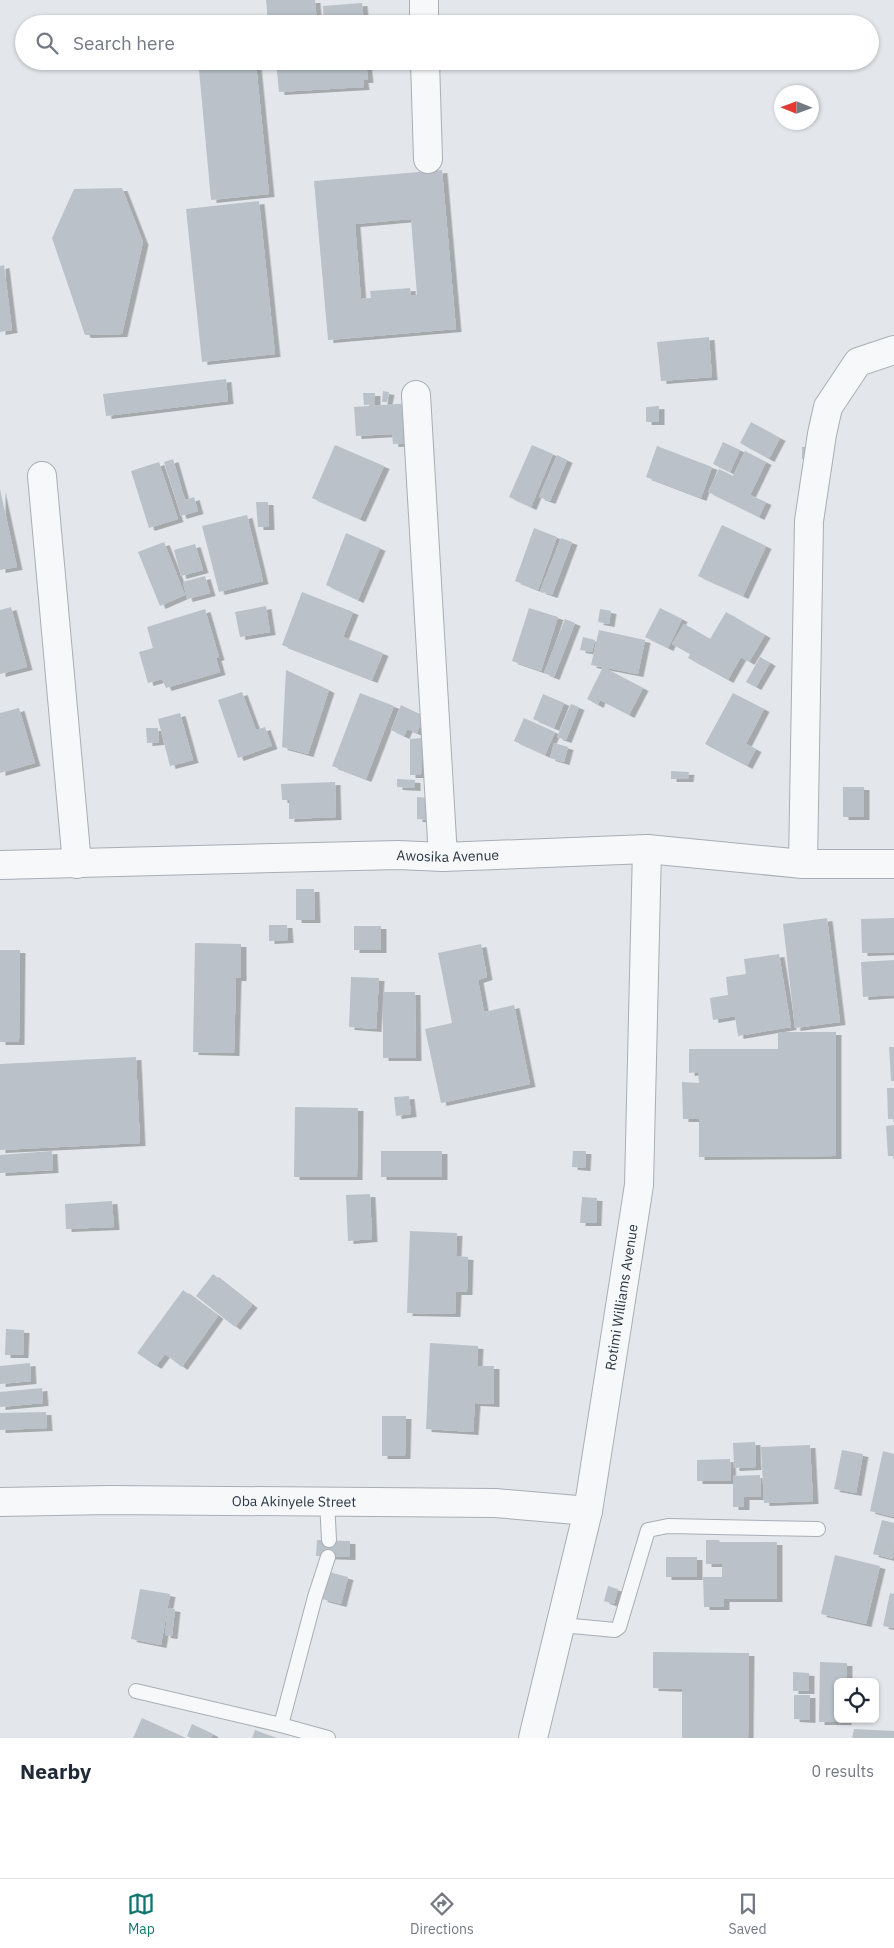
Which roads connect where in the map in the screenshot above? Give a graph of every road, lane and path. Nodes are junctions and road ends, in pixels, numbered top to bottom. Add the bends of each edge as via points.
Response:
1 (424, 0) edge
2 (424, 15) edge
3 (425, 70) edge
4 (428, 159) dead end
5 (894, 350) edge
6 (416, 395) dead end
7 (42, 476) dead end
8 (647, 850) junction
9 (443, 857) junction
10 (77, 864) junction
11 (803, 864) junction
12 (894, 864) edge
13 (0, 865) edge
14 (327, 1501) junction
15 (0, 1502) edge
16 (588, 1511) junction
17 (818, 1529) dead end
18 (329, 1540) dead end
19 (328, 1557) dead end
20 (562, 1625) junction
21 (136, 1691) dead end
22 (281, 1725) junction
23 (328, 1738) edge
24 (532, 1738) edge

1 - 2 street
3 - 4 street
5 - 11 street via 858,362 828,407 822,434 809,521
6 - 9 street
7 - 10 street
8 - 9 street, Awosika Avenue
8 - 11 street, Awosika Avenue
8 - 16 street, Rotimi Williams Avenue via 639,1186
9 - 10 street, Awosika Avenue
10 - 13 street, Awosika Avenue
11 - 12 street, Awosika Avenue
14 - 15 street, Oba Akinyele Street
14 - 16 street, Oba Akinyele Street via 495,1503
14 - 18 lane
16 - 20 street, Rotimi Williams Avenue
17 - 20 lane via 668,1526 648,1530 619,1626 615,1630
19 - 22 lane
20 - 24 street, Rotimi Williams Avenue
21 - 22 lane
22 - 23 lane

